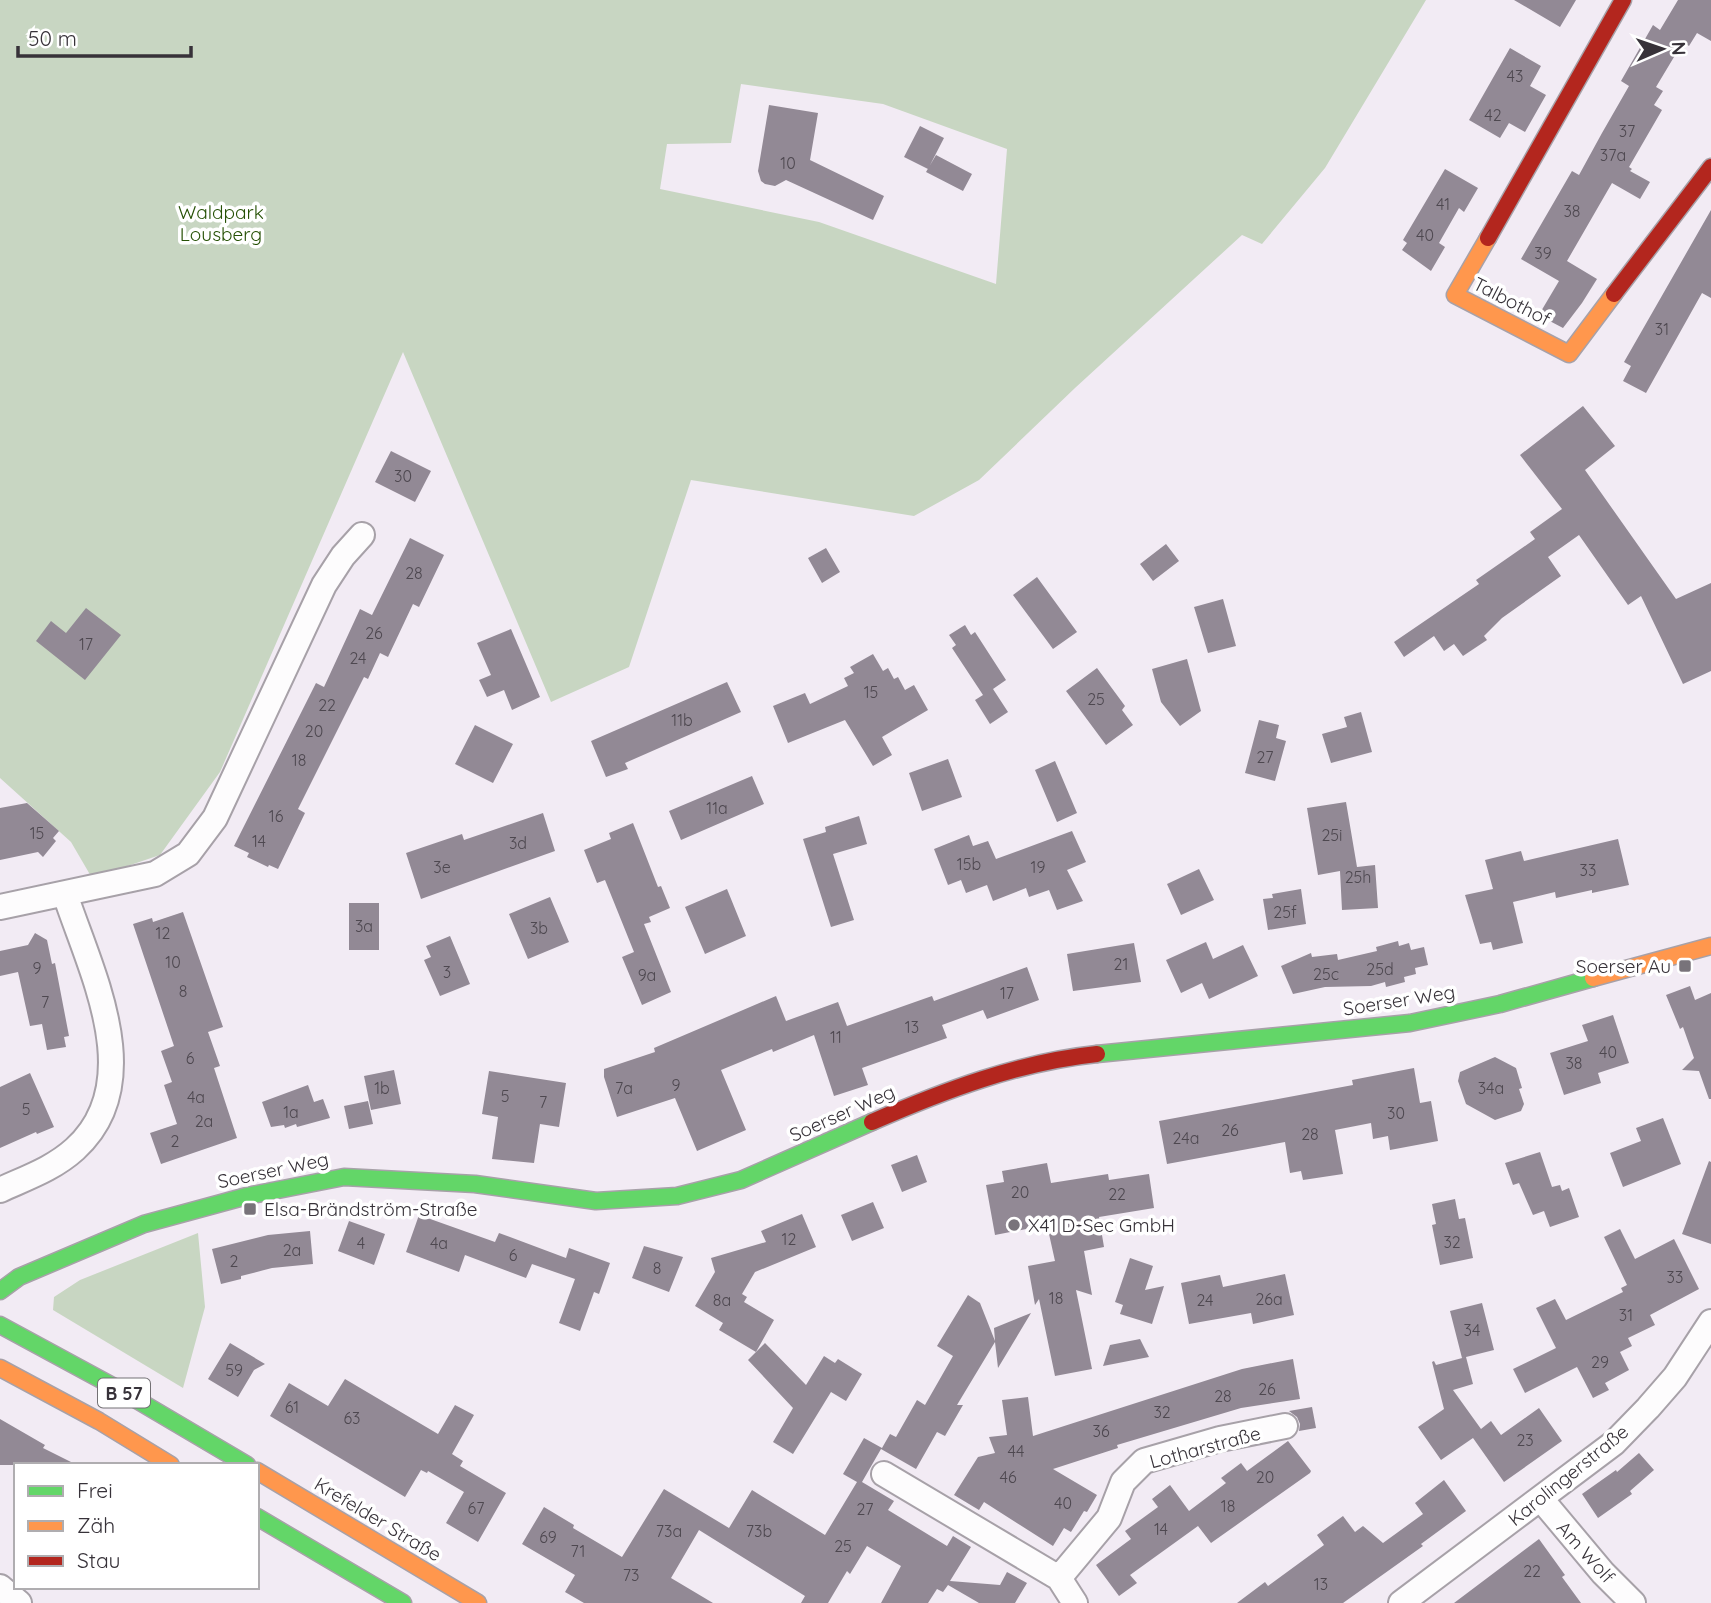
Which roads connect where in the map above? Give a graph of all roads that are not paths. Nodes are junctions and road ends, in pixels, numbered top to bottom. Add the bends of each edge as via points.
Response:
1 (1623, 0) edge
2 (1711, 167) edge
3 (362, 536) dead end
4 (65, 894) junction
5 (0, 907) edge
6 (1711, 946) edge
7 (0, 1190) edge
8 (0, 1291) edge
9 (1711, 1322) edge
10 (0, 1325) edge
11 (0, 1368) edge
12 (1285, 1426) dead end
13 (168, 1463) edge
14 (244, 1463) edge
15 (259, 1472) edge
16 (884, 1474) dead end
17 (1541, 1499) junction
18 (259, 1518) edge
19 (1059, 1578) junction
20 (0, 1587) edge
21 (19, 1603) edge
22 (403, 1603) edge
23 (478, 1603) edge
24 (1074, 1603) edge
25 (1401, 1603) edge
26 (1633, 1603) edge

1 - 2 street, Talbothof via 1455,295 1569,354
3 - 4 street via 324,584 215,818 188,854 155,874
4 - 5 street
4 - 7 street via 107,1019 111,1076 98,1117 76,1148 44,1170
6 - 8 street, Soerser Weg via 1500,1004 1410,1023 1032,1064 922,1100 741,1180 677,1196 596,1201 475,1184 344,1177 247,1196 144,1224 19,1277
9 - 17 street, Karolingerstraße via 1648,1408 1614,1443
10 - 14 street, B 57
11 - 13 street, B 57
12 - 19 street, Lotharstraße via 1144,1461 1123,1482 1109,1518
15 - 23 street, Krefelder Straße
16 - 19 street
17 - 25 street, Karolingerstraße
17 - 26 street, Am Wolf
18 - 22 street
19 - 24 street
20 - 21 street

